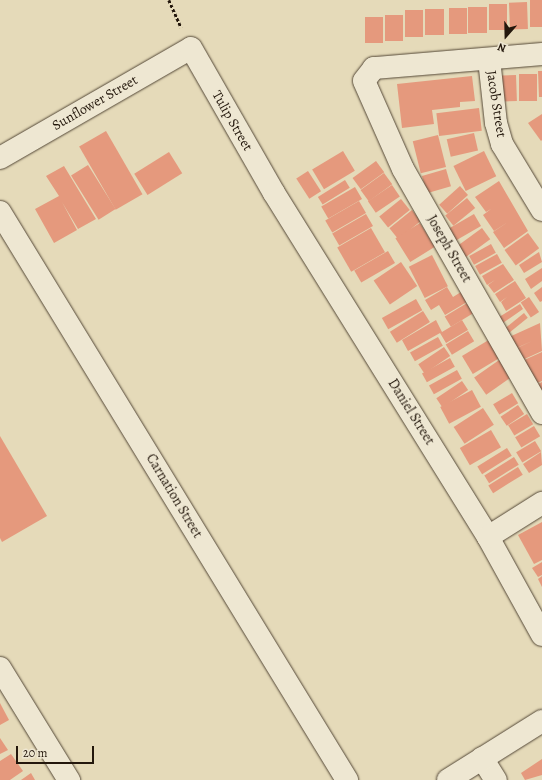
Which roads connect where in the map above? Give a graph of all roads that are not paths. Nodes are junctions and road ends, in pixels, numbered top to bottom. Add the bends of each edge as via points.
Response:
1 (191, 48) joint
2 (542, 54) edge
3 (489, 59) junction
4 (0, 158) edge
5 (274, 193) joint
6 (542, 210) edge
7 (0, 212) edge
8 (542, 413) edge
9 (542, 503) edge
10 (488, 537) junction
11 (542, 635) edge
12 (0, 668) edge
13 (542, 721) edge
14 (482, 758) junction
15 (69, 780) edge
16 (347, 780) edge
17 (448, 780) edge
18 (496, 780) edge

1 - 4 street, Sunflower Street
1 - 5 street, Tulip Street
2 - 3 street
3 - 6 street, Jacob Street via 496,123 502,144
3 - 8 street, Joseph Street via 374,68 364,81 403,169
5 - 10 street, Daniel Street
7 - 16 street, Carnation Street
9 - 10 street
10 - 11 street, Daniel Street
12 - 15 street
13 - 14 street
14 - 17 street
14 - 18 street

